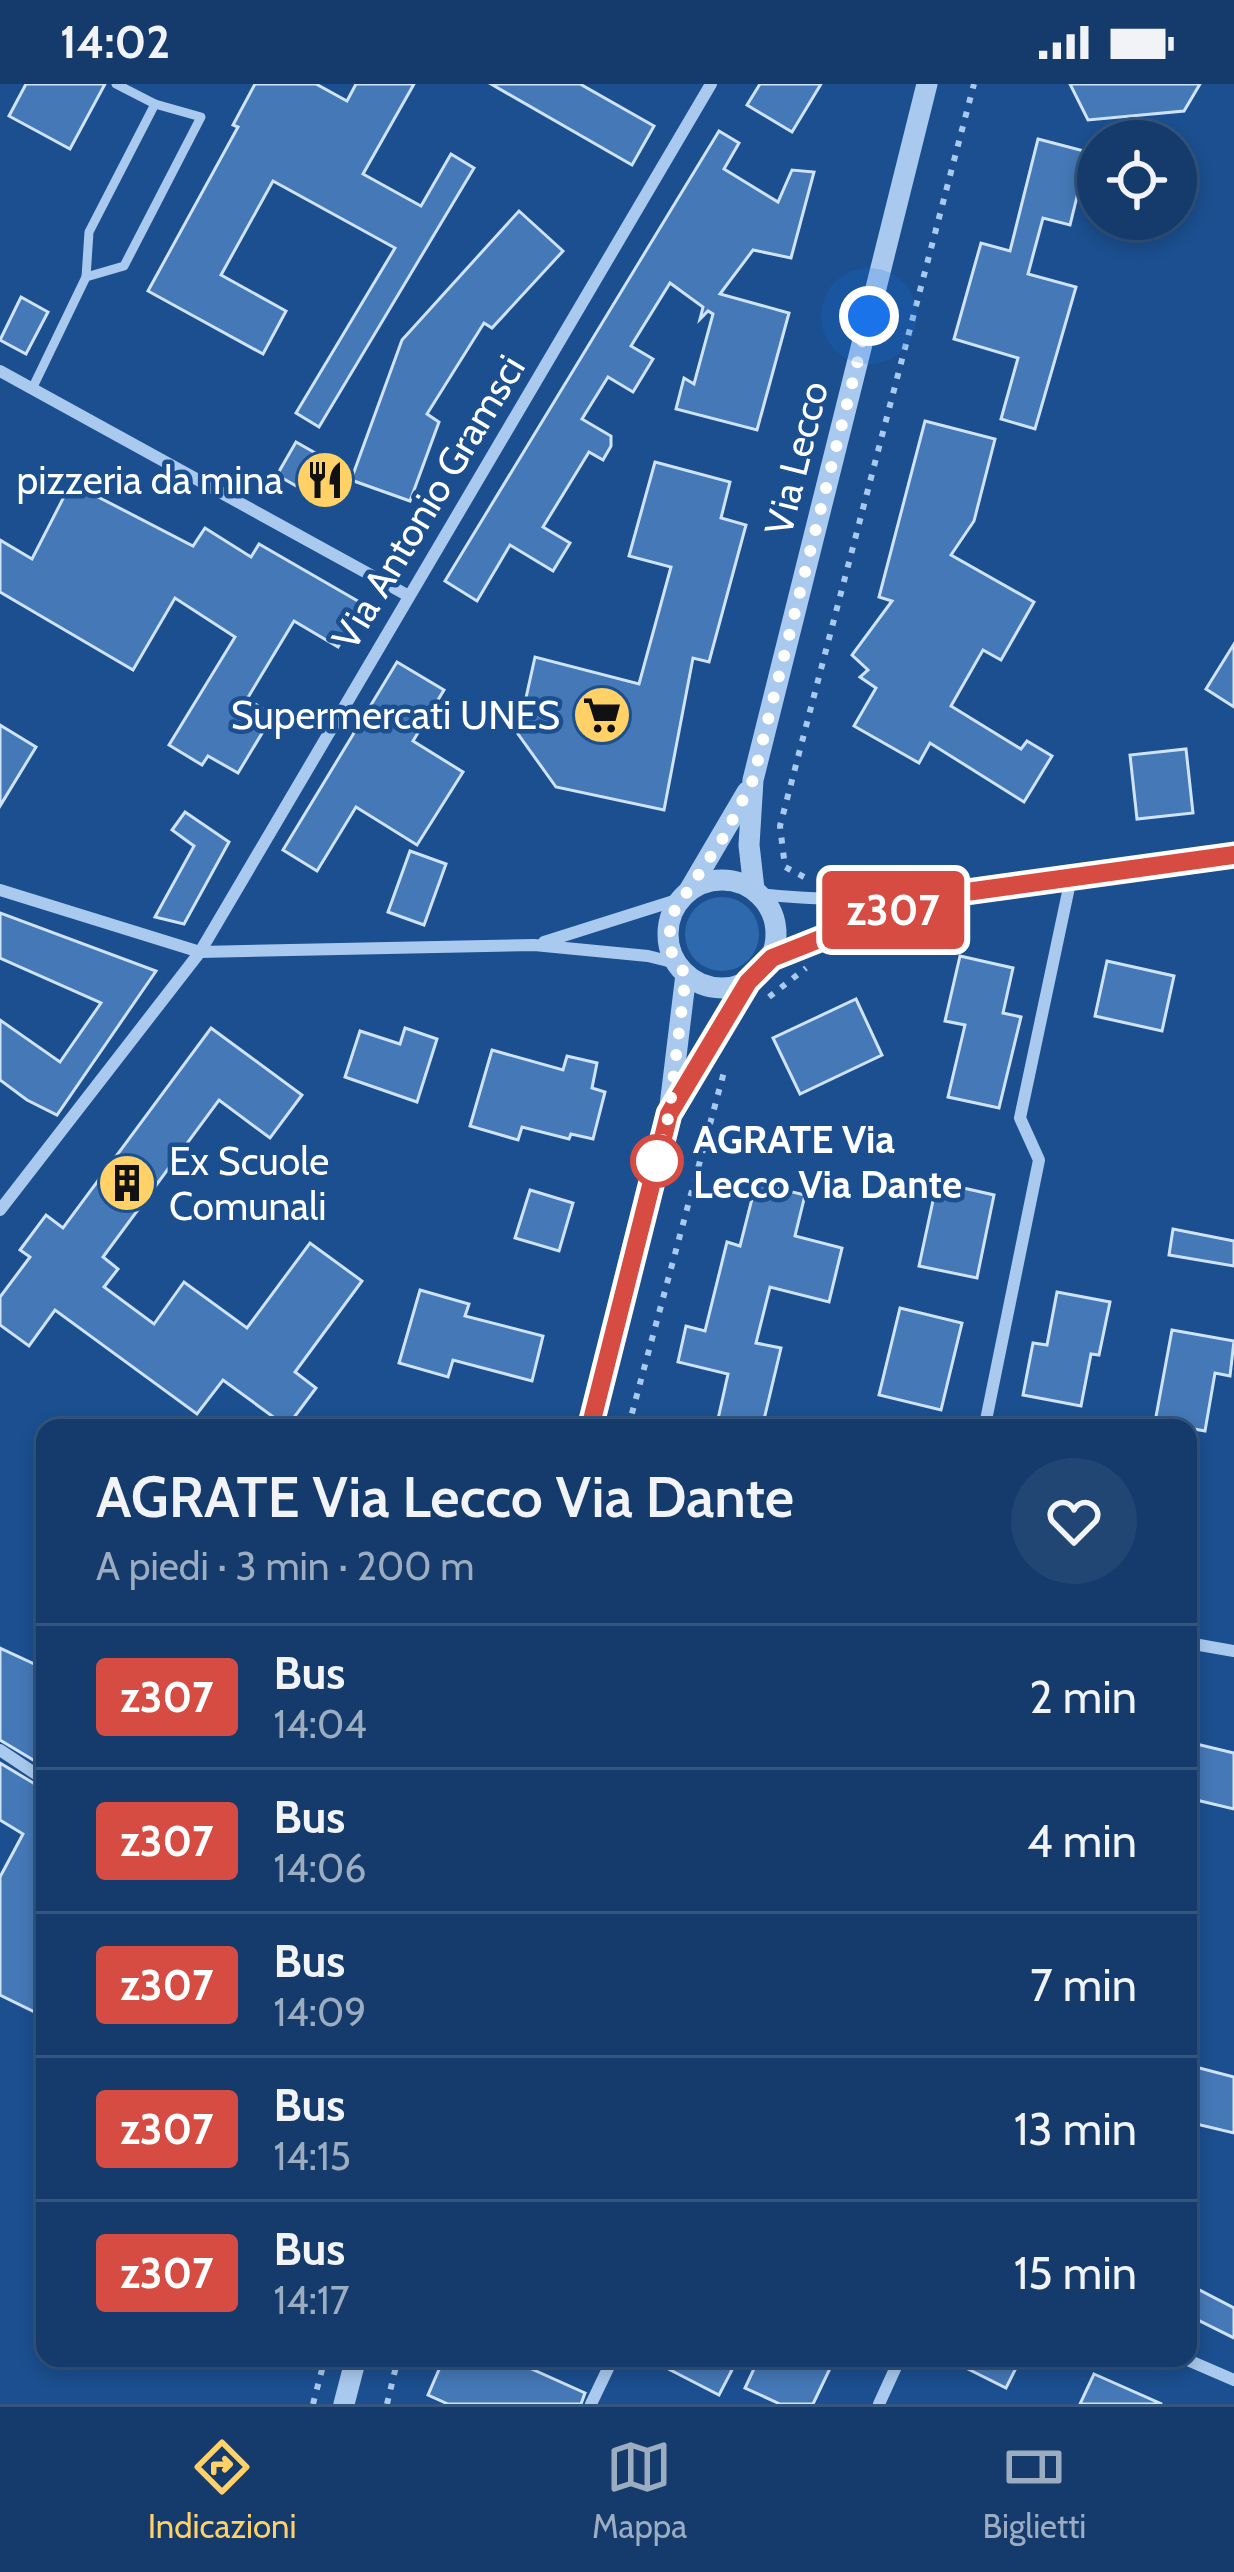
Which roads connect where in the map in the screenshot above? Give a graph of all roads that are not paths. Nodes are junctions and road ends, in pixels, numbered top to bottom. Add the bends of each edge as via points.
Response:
1 (116, 84) edge
2 (711, 84) edge
3 (927, 84) edge
4 (154, 104) junction
5 (86, 277) junction
6 (0, 371) edge
7 (32, 389) junction
8 (407, 596) junction
9 (753, 780) junction
10 (1234, 855) edge
11 (1071, 878) junction
12 (0, 890) edge
13 (757, 891) junction
14 (684, 895) junction
15 (923, 898) junction
16 (534, 945) junction
17 (200, 952) junction
18 (772, 958) junction
19 (681, 969) junction
20 (748, 982) junction
21 (669, 1114) junction
22 (0, 1210) edge
23 (592, 1419) edge
24 (986, 1419) edge
25 (1197, 1645) edge
26 (1234, 1651) edge
27 (0, 1750) edge
28 (36, 1774) edge
29 (1197, 2364) edge
30 (354, 2367) edge
31 (609, 2367) edge
32 (896, 2367) edge
33 (1234, 2380) edge
34 (344, 2404) edge
35 (591, 2404) edge
36 (879, 2404) edge

1 - 4 lane
2 - 8 street, Via Antonio Gramsci
3 - 9 street, Via Lecco
4 - 5 lane via 89,232
4 - 5 lane via 201,117 124,266
5 - 7 lane
6 - 7 street
7 - 8 street
8 - 17 street, Via Antonio Gramsci
9 - 13 street, Via Lecco via 748,845
9 - 14 street, Via Lecco
10 - 11 street
11 - 15 street
11 - 24 street via 1020,1118 1039,1160
12 - 17 street
13 - 14 street via 728,879
13 - 15 street
13 - 18 street via 776,921
14 - 16 street
14 - 19 street via 668,935
15 - 18 street
16 - 17 street
16 - 19 street via 648,956
17 - 22 street, Via Antonio Gramsci
18 - 20 street
19 - 20 street via 711,987
19 - 21 street
20 - 21 street
21 - 23 street
25 - 26 street
27 - 28 street
29 - 33 street
30 - 34 street
31 - 35 street
32 - 36 street

